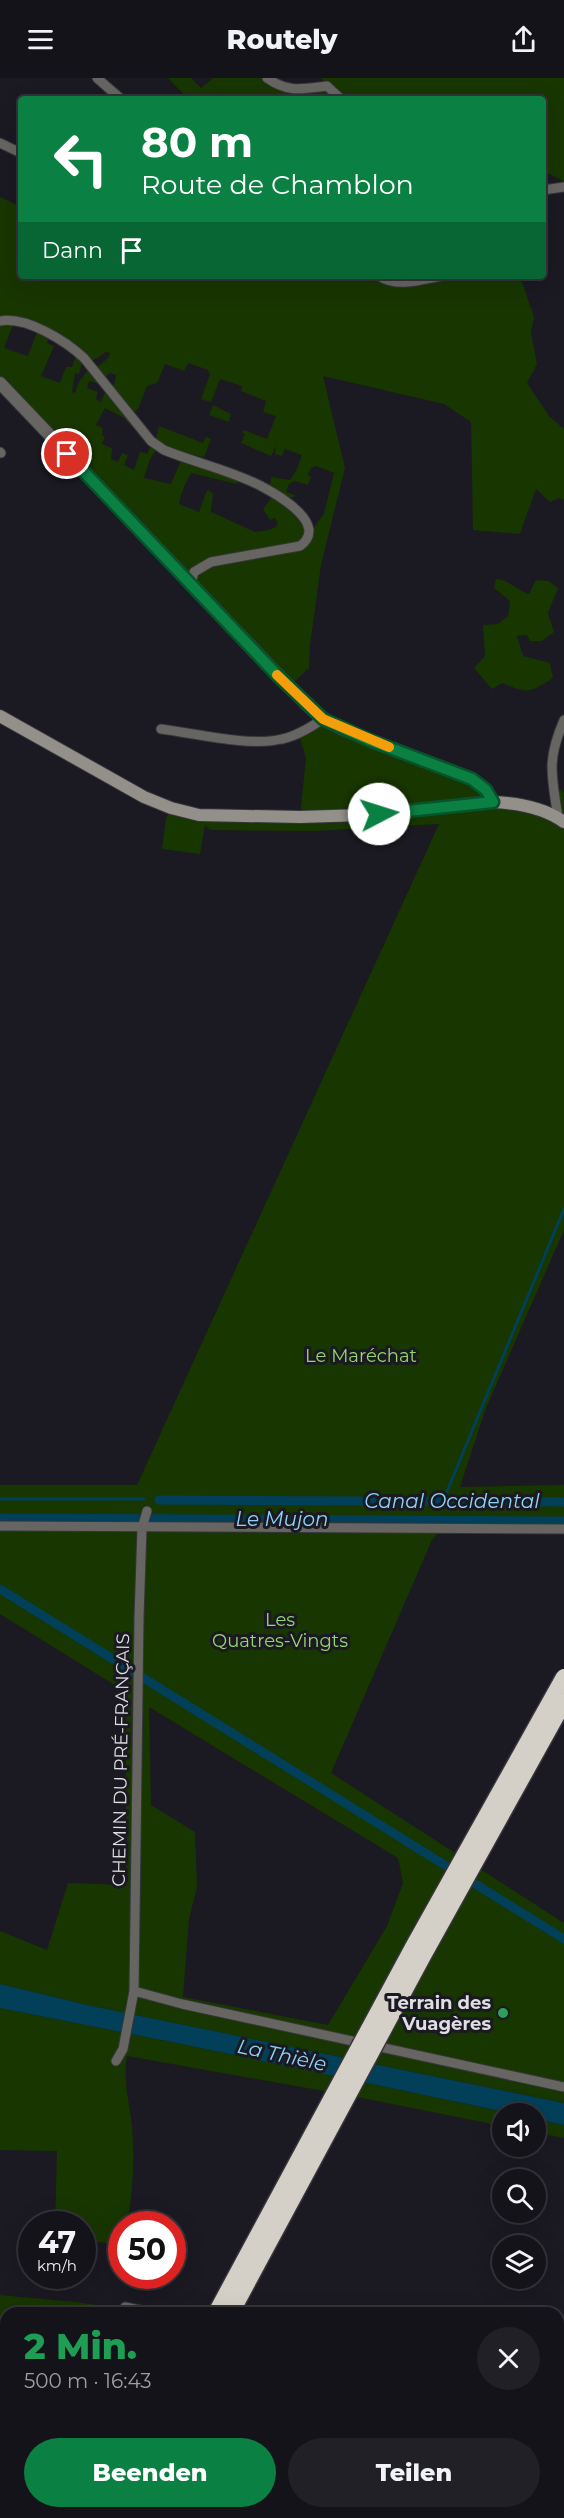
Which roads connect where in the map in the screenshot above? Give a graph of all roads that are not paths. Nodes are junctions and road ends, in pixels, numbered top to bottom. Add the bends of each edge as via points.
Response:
1 (97, 78) edge
2 (267, 78) edge
3 (118, 96) edge
4 (338, 96) edge
5 (0, 143) edge
6 (18, 152) edge
7 (564, 186) edge
8 (546, 189) edge
9 (384, 279) edge
10 (423, 279) edge
11 (0, 321) edge
12 (0, 383) edge
13 (191, 584) junction
14 (0, 716) edge
15 (323, 719) junction
16 (564, 720) edge
17 (160, 729) dead end
18 (493, 802) junction
19 (561, 820) edge
20 (147, 1511) dead end
21 (0, 1526) edge
22 (142, 1528) junction
23 (564, 1529) edge
24 (564, 1677) edge
25 (564, 1702) edge
26 (134, 1995) junction
27 (116, 2061) dead end
28 (564, 2086) edge
29 (219, 2307) edge
30 (234, 2307) edge

1 - 3 street
2 - 4 street via 279,87 298,90 327,86
5 - 6 street
7 - 8 street
9 - 10 street
11 - 13 street via 44,331 72,348 151,441 164,450 261,486 308,522 311,533 300,546 211,562 194,572
12 - 13 street
13 - 15 street
14 - 18 main road via 144,797 199,815 363,815
15 - 17 street via 297,734 270,741
15 - 18 street via 472,779
16 - 19 street via 551,759 552,787
18 - 19 main road via 527,806
20 - 22 street, CHEMIN DU PRÉ-FRANÇAIS
21 - 22 street
22 - 23 street
22 - 26 street, CHEMIN DU PRÉ-FRANÇAIS
24 - 29 highway, bridge
25 - 30 highway, bridge
26 - 27 street, CHEMIN DU PRÉ-FRANÇAIS via 123,2049
26 - 28 street

